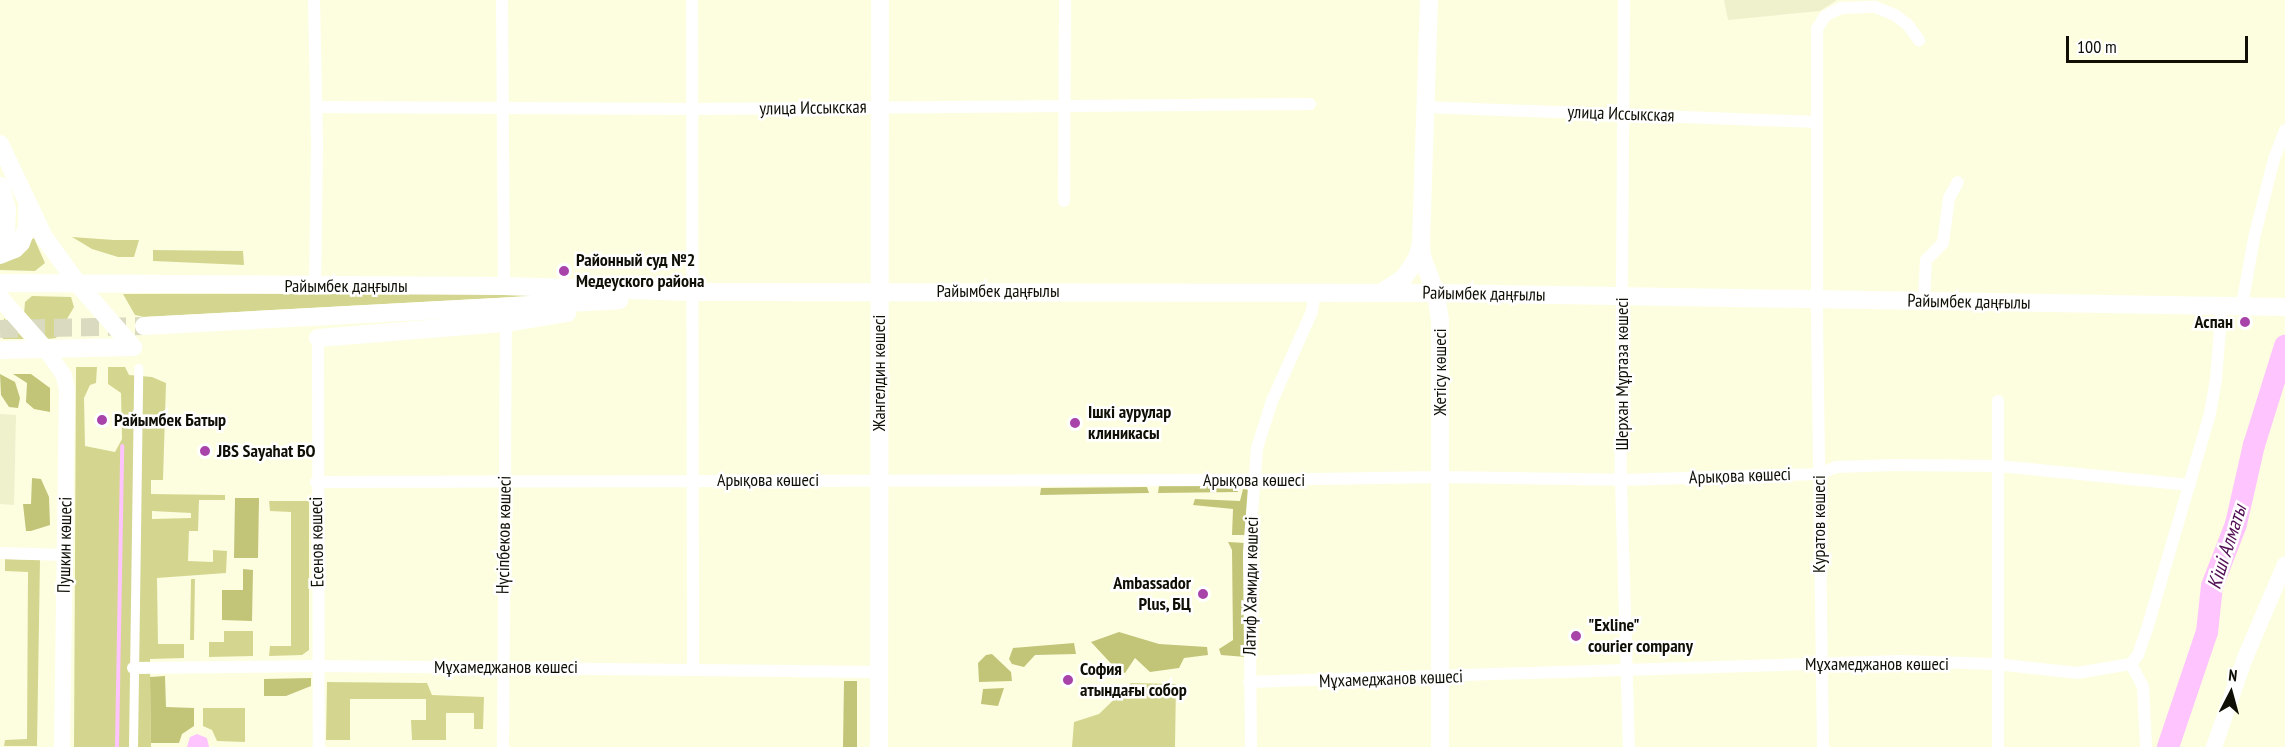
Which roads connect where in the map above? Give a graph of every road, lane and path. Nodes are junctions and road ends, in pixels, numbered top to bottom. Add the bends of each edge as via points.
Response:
1 (314, 0) edge
2 (502, 0) edge
3 (692, 0) edge
4 (880, 0) edge
5 (1065, 0) edge
6 (1429, 0) edge
7 (1623, 0) edge
8 (1919, 39) dead end
9 (1310, 104) dead end
10 (1063, 105) junction
11 (316, 107) junction
12 (878, 107) junction
13 (1425, 107) junction
14 (502, 109) junction
15 (692, 109) junction
16 (1623, 114) junction
17 (1817, 122) junction
18 (2285, 130) edge
19 (0, 144) edge
20 (1958, 182) dead end
21 (0, 187) edge
22 (1064, 201) dead end
23 (26, 204) junction
24 (1421, 243) junction
25 (3, 247) edge
26 (0, 283) edge
27 (78, 284) junction
28 (315, 285) junction
29 (504, 286) junction
30 (880, 291) junction
31 (693, 292) junction
32 (1315, 292) junction
33 (1380, 293) junction
34 (1436, 293) junction
35 (1623, 296) junction
36 (0, 298) edge
37 (642, 298) junction
38 (1817, 301) junction
39 (1924, 302) junction
40 (2222, 304) junction
41 (2242, 305) junction
42 (2280, 307) edge
43 (506, 323) junction
44 (144, 326) tunnel mouth
45 (318, 338) joint
46 (0, 350) edge
47 (46, 350) junction
48 (138, 368) dead end
49 (1998, 401) dead end
50 (1999, 466) junction
51 (1819, 474) junction
52 (1440, 477) junction
53 (691, 480) junction
54 (879, 480) junction
55 (1255, 480) junction
56 (1621, 480) junction
57 (316, 482) junction
58 (505, 483) junction
59 (2190, 485) junction
60 (0, 553) edge
61 (65, 555) junction
62 (2285, 564) edge
63 (1820, 664) junction
64 (1996, 664) junction
65 (2131, 664) junction
66 (319, 666) junction
67 (502, 667) junction
68 (133, 668) junction
69 (1629, 668) junction
70 (693, 669) junction
71 (879, 672) junction
72 (1440, 678) junction
73 (1249, 682) junction
74 (63, 747) edge
75 (133, 747) edge
76 (319, 747) edge
77 (503, 747) edge
78 (879, 747) edge
79 (1251, 747) edge
80 (1440, 747) edge
81 (1629, 747) edge
82 (1822, 747) edge
83 (1998, 747) edge
84 (2146, 747) edge
85 (2214, 747) edge

1 - 11 street
2 - 14 street
3 - 15 street
4 - 12 main road, Жангелдин көшесі
5 - 10 street
6 - 13 main road, Жетісу көшесі
7 - 16 street, Шерхан Мұртаза көшесі
8 - 17 street, Куратов көшесі via 1895,15 1875,7 1841,8 1825,16 1817,29 1815,54
9 - 10 street, улица Иссыкская
10 - 12 street, улица Иссыкская
10 - 22 street
11 - 14 street, улица Иссыкская
11 - 28 street
12 - 15 street, улица Иссыкская
12 - 30 main road, Жангелдин көшесі
13 - 16 street, улица Иссыкская
13 - 24 main road, Жетісу көшесі
14 - 15 street, улица Иссыкская
14 - 29 street
15 - 31 street
16 - 17 street, улица Иссыкская
16 - 35 street, Шерхан Мұртаза көшесі
17 - 38 street, Куратов көшесі
18 - 41 street via 2254,238
19 - 23 main road
20 - 39 street via 1949,198 1943,243 1926,260
21 - 25 main road via 6,209
23 - 25 main road via 27,227 21,243 15,249
23 - 27 main road
24 - 33 main road via 1417,258 1403,279
24 - 34 main road, Жетісу көшесі
26 - 27 main road, Райымбек даңғылы
27 - 28 main road, Райымбек даңғылы
27 - 47 main road via 133,347
28 - 29 main road, Райымбек даңғылы
29 - 31 main road, Райымбек даңғылы
30 - 31 main road, Райымбек даңғылы
30 - 32 main road, Райымбек даңғылы
30 - 54 main road, Жангелдин көшесі
31 - 37 main road, Райымбек даңғылы
31 - 53 street
32 - 33 main road, Райымбек даңғылы
32 - 55 street, Латиф Хамиди көшесі via 1312,311 1269,410 1257,448
33 - 34 main road, Райымбек даңғылы
34 - 35 main road, Райымбек даңғылы
34 - 52 main road, Жетісу көшесі via 1440,320
35 - 38 main road, Райымбек даңғылы
35 - 56 street, Шерхан Мұртаза көшесі
36 - 47 main road
37 - 43 main road, Райымбек даңғылы
37 - 44 main road, Райымбек даңғылы
38 - 39 main road, Райымбек даңғылы
38 - 51 street, Куратов көшесі
39 - 40 main road, Райымбек даңғылы
40 - 41 main road, Райымбек даңғылы
40 - 59 street via 2216,380
41 - 42 main road, Райымбек даңғылы
43 - 45 main road, Райымбек даңғылы
43 - 58 street, Нүсіпбеков көшесі
45 - 57 street, Есенов көшесі
46 - 47 main road
47 - 61 street, Пушкин көшесі via 64,376 67,390
48 - 68 street
49 - 50 street
50 - 51 street, Арықова көшесі via 1836,467
50 - 59 street, Арықова көшесі
50 - 64 street
51 - 56 street, Арықова көшесі
51 - 63 street, Куратов көшесі
52 - 55 street, Арықова көшесі
52 - 56 street, Арықова көшесі
52 - 72 main road, Жетісу көшесі
53 - 54 street, Арықова көшесі
53 - 58 street, Арықова көшесі
53 - 70 street
54 - 55 street, Арықова көшесі
54 - 71 main road, Жангелдин көшесі
55 - 73 street, Латиф Хамиди көшесі via 1249,552
56 - 69 street, Шерхан Мұртаза көшесі
57 - 58 street, Арықова көшесі
57 - 66 street, Есенов көшесі
58 - 67 street, Нүсіпбеков көшесі
59 - 65 street via 2147,629
60 - 61 street
61 - 74 street, Пушкин көшесі
62 - 85 street
63 - 64 street, Мұхамеджанов көшесі
63 - 69 street, Мұхамеджанов көшесі
63 - 82 street, Куратов көшесі
64 - 65 street, Мұхамеджанов көшесі via 2078,673
64 - 83 street
65 - 84 street via 2143,687
66 - 67 street, Мұхамеджанов көшесі
66 - 68 street, Мұхамеджанов көшесі
66 - 76 street, Есенов көшесі
67 - 70 street, Мұхамеджанов көшесі
67 - 77 street, Нүсіпбеков көшесі
68 - 75 street
69 - 72 street, Мұхамеджанов көшесі
69 - 81 street, Шерхан Мұртаза көшесі
70 - 71 street, Мұхамеджанов көшесі
71 - 78 main road, Жангелдин көшесі
72 - 73 street, Мұхамеджанов көшесі
72 - 80 main road, Жетісу көшесі
73 - 79 street, Латиф Хамиди көшесі

